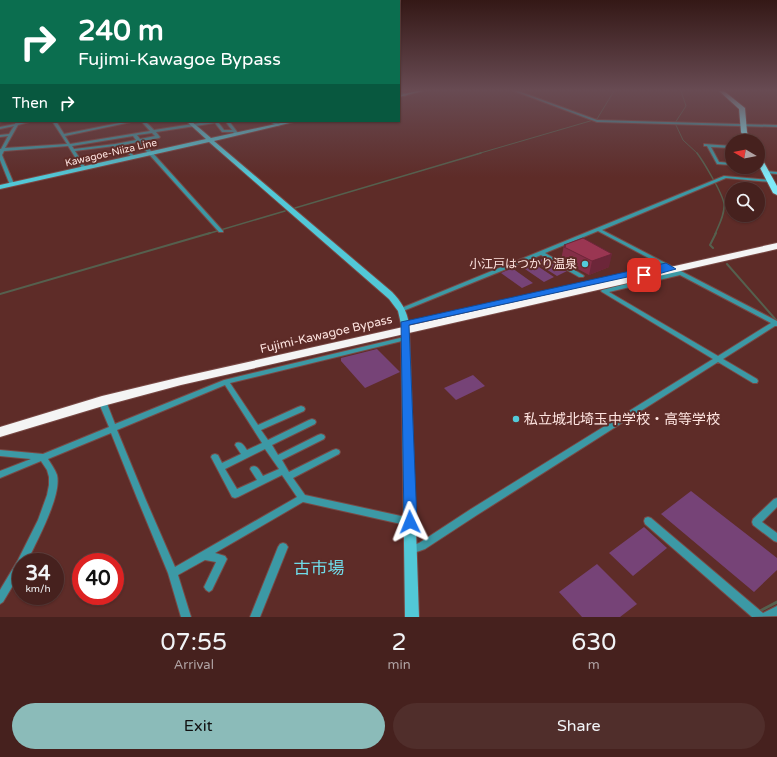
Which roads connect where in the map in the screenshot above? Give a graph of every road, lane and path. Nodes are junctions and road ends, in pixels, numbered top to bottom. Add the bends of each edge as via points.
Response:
1 (594, 120) edge
2 (743, 120) edge
3 (18, 122) edge
4 (55, 122) edge
5 (129, 122) edge
6 (144, 122) edge
7 (210, 122) edge
8 (217, 122) edge
9 (228, 122) edge
10 (273, 122) edge
11 (292, 122) edge
12 (190, 123) edge
13 (278, 125) junction
14 (744, 126) junction
15 (777, 126) edge
16 (0, 128) edge
17 (153, 132) junction
18 (235, 133) junction
19 (746, 134) edge
20 (11, 135) junction
21 (63, 135) junction
22 (0, 136) edge
23 (135, 136) junction
24 (138, 140) junction
25 (209, 140) junction
26 (70, 145) junction
27 (115, 145) junction
28 (725, 146) edge
29 (2, 150) edge
30 (73, 150) junction
31 (150, 153) junction
32 (133, 157) junction
33 (1, 158) edge
34 (725, 164) edge
35 (84, 168) junction
36 (765, 170) edge
37 (765, 172) edge
38 (777, 173) edge
39 (771, 181) junction
40 (12, 184) junction
41 (0, 186) edge
42 (777, 193) edge
43 (597, 229) junction
44 (220, 231) dead end
45 (777, 240) edge
46 (777, 246) edge
47 (542, 252) junction
48 (672, 269) junction
49 (581, 276) dead end
50 (402, 310) junction
51 (776, 324) edge
52 (404, 331) junction
53 (719, 360) junction
54 (226, 382) junction
55 (755, 382) dead end
56 (102, 401) junction
57 (301, 409) dead end
58 (312, 422) dead end
59 (0, 425) edge
60 (113, 429) junction
61 (256, 429) junction
62 (0, 432) edge
63 (321, 437) dead end
64 (267, 444) junction
65 (239, 445) dead end
66 (336, 452) dead end
67 (0, 453) edge
68 (246, 455) junction
69 (43, 457) junction
70 (215, 457) dead end
71 (277, 459) junction
72 (221, 467) junction
73 (254, 469) dead end
74 (286, 473) junction
75 (0, 475) edge
76 (262, 481) junction
77 (302, 498) junction
78 (777, 502) edge
79 (648, 520) dead end
80 (410, 522) junction
81 (777, 538) edge
82 (283, 547) dead end
83 (410, 550) junction
84 (26, 553) edge
85 (203, 555) junction
86 (173, 572) junction
87 (12, 578) edge
88 (209, 587) dead end
89 (0, 599) edge
90 (777, 611) edge
91 (179, 617) edge
92 (187, 617) edge
93 (255, 617) edge
94 (412, 617) edge
95 (760, 617) edge
96 (766, 617) edge

1 - 14 street
2 - 14 main road
3 - 16 street
3 - 20 street
4 - 21 street
5 - 21 street
6 - 17 street
7 - 12 street
8 - 18 street via 223,131
9 - 18 street
10 - 13 street
11 - 13 street, Kawagoe-Niiza Line
12 - 17 street
12 - 25 street
13 - 18 street, Kawagoe-Niiza Line
14 - 15 street
14 - 19 main road
17 - 23 street
17 - 24 street via 158,137
18 - 25 street, Kawagoe-Niiza Line
20 - 22 street
20 - 29 street
21 - 26 street
23 - 24 street
23 - 26 street
24 - 27 street
24 - 31 street
25 - 31 street, Kawagoe-Niiza Line
25 - 50 street via 386,291
26 - 29 street
26 - 30 street
27 - 30 street
27 - 32 street via 120,150 126,149
28 - 34 street via 707,145 718,163
29 - 33 street
30 - 35 street
31 - 32 street, Kawagoe-Niiza Line
31 - 44 street
32 - 35 street, Kawagoe-Niiza Line
33 - 40 street
35 - 40 street, Kawagoe-Niiza Line
36 - 38 street
37 - 39 main road
39 - 42 main road
39 - 43 street via 726,177
40 - 41 street, Kawagoe-Niiza Line
43 - 47 street
43 - 48 street
45 - 48 highway, Fujimi-Kawagoe Bypass
46 - 48 highway, Fujimi-Kawagoe Bypass
47 - 49 street
47 - 50 street
48 - 51 street
48 - 52 highway, Fujimi-Kawagoe Bypass
48 - 53 street via 604,291
50 - 52 street
51 - 53 street
52 - 54 street
52 - 56 highway, Fujimi-Kawagoe Bypass
52 - 59 highway, Fujimi-Kawagoe Bypass via 131,387
52 - 80 street
53 - 55 street
53 - 83 street via 422,546
54 - 60 street
54 - 61 street
56 - 60 street
56 - 62 highway, Fujimi-Kawagoe Bypass
57 - 61 street
58 - 64 street
60 - 69 street
60 - 86 street
61 - 64 street
63 - 71 street
64 - 68 street
64 - 71 street
65 - 68 street
66 - 74 street
67 - 69 street
68 - 72 street
69 - 75 street
69 - 84 street via 53,477 51,494
70 - 72 street
71 - 74 street
72 - 76 street via 236,494
73 - 76 street
74 - 76 street
74 - 77 street
77 - 80 street
77 - 85 street
78 - 81 street via 756,522
79 - 95 street
80 - 83 street
82 - 93 street
83 - 94 street
85 - 86 street
85 - 88 street via 222,559
86 - 92 street
87 - 89 street
90 - 96 street
91 - 92 street via 181,614

